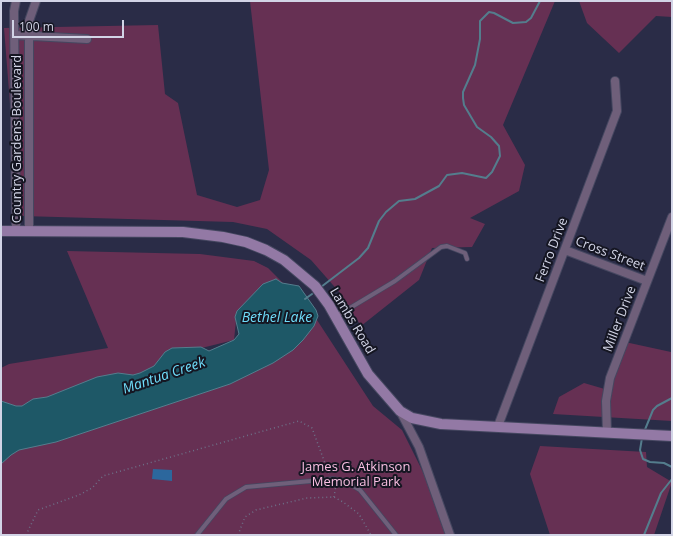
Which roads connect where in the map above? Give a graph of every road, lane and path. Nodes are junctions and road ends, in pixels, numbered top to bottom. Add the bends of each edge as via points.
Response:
1 (16, 1) edge
2 (36, 1) edge
3 (14, 35) junction
4 (29, 36) junction
5 (87, 39) dead end
6 (615, 81) dead end
7 (672, 218) edge
8 (29, 230) junction
9 (1, 231) edge
10 (16, 231) junction
11 (565, 250) junction
12 (467, 259) dead end
13 (647, 281) junction
14 (335, 317) junction
15 (400, 411) junction
16 (498, 426) junction
17 (607, 432) junction
18 (672, 436) edge
19 (333, 479) junction
20 (334, 497) junction
21 (26, 535) edge
22 (197, 535) edge
23 (238, 535) edge
24 (371, 535) edge
25 (396, 535) edge
26 (450, 535) edge

1 - 3 street, Country Gardens Boulevard
2 - 4 street, Country Gardens Boulevard via 29,21
3 - 4 street
3 - 10 street, Country Gardens Boulevard
4 - 5 street
4 - 8 street, Country Gardens Boulevard
6 - 11 street, Ferro Drive via 617,111
7 - 13 street, Miller Drive
8 - 10 main road, Lambs Road
8 - 14 main road, Lambs Road via 182,232 246,242 284,260 303,275 320,293
9 - 10 main road, Lambs Road
11 - 13 street, Cross Street
11 - 16 street, Ferro Drive
12 - 14 lane via 465,253 447,246 441,247 395,281
13 - 17 street, Miller Drive via 610,378 606,410
14 - 15 main road, Lambs Road via 368,374
15 - 16 main road, Lambs Road via 420,421 431,423
15 - 26 street via 419,447
16 - 17 main road, Lambs Road
17 - 18 main road, Lambs Road
19 - 20 path via 336,486
19 - 21 path via 312,428 298,421 103,476 92,488 79,495 38,510
19 - 22 lane via 256,485 241,489 226,499
19 - 25 lane via 345,481 360,490
20 - 23 path via 307,498 256,510 242,522
20 - 24 path via 359,514

